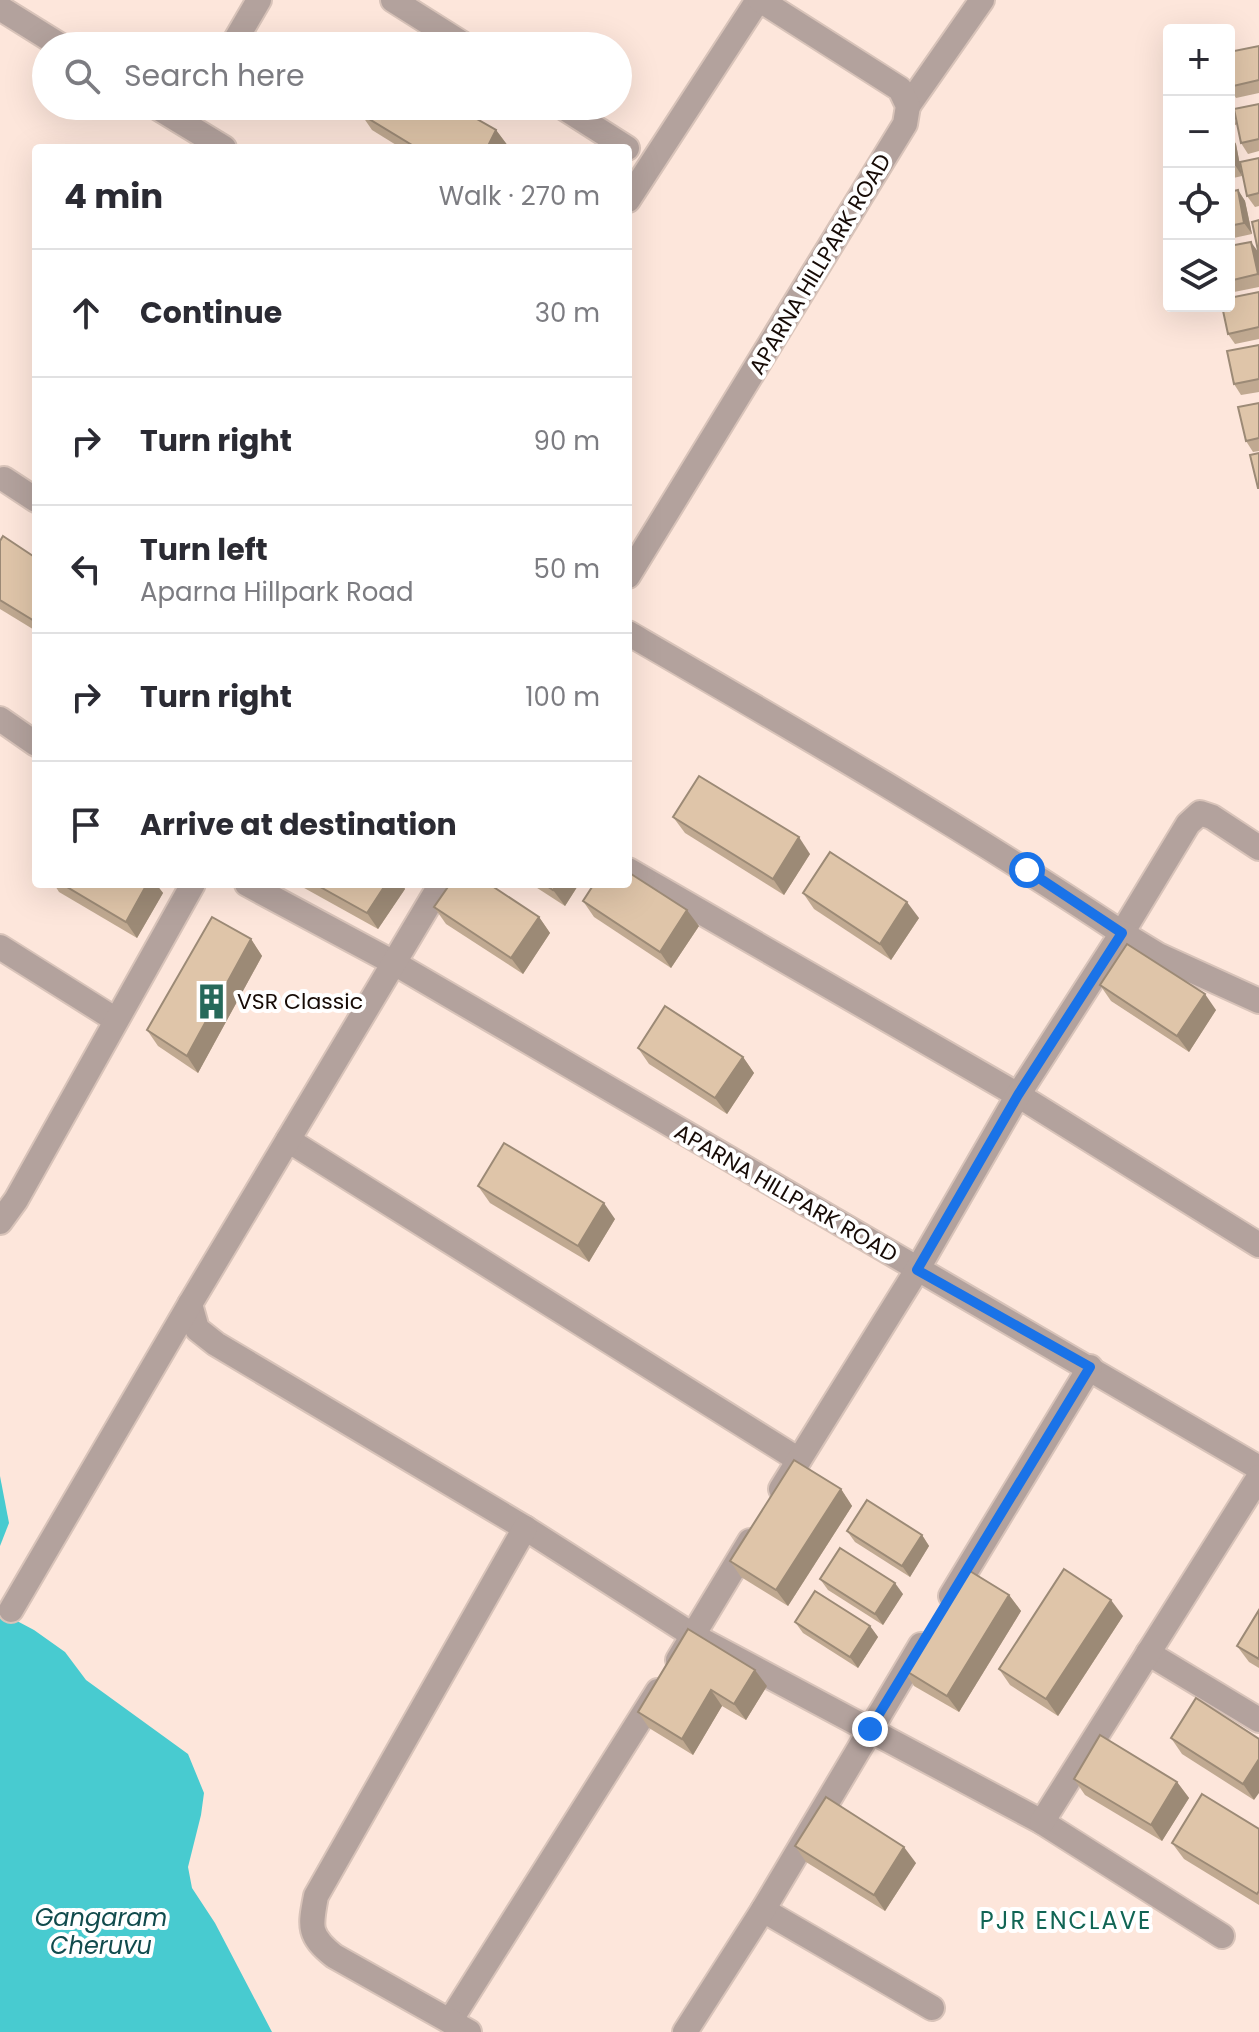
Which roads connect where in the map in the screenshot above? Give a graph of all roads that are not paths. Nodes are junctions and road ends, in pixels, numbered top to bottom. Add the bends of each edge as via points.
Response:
1 (259, 0) edge
2 (393, 0) edge
3 (759, 0) edge
4 (982, 0) edge
5 (11, 8) edge
6 (43, 32) edge
7 (240, 32) edge
8 (444, 32) edge
9 (908, 106) junction
10 (195, 120) edge
11 (583, 120) edge
12 (220, 144) edge
13 (622, 144) edge
14 (632, 151) edge
15 (651, 163) junction
16 (632, 194) edge
17 (4, 479) dead end
18 (32, 497) edge
19 (632, 569) edge
20 (632, 635) edge
21 (0, 719) edge
22 (32, 741) edge
23 (1259, 848) edge
24 (632, 872) edge
25 (191, 888) edge
26 (254, 888) edge
27 (439, 888) edge
28 (1122, 933) junction
29 (0, 947) edge
30 (394, 963) junction
31 (1259, 1001) edge
32 (116, 1020) junction
33 (1018, 1095) junction
34 (288, 1140) junction
35 (8, 1195) edge
36 (0, 1222) edge
37 (1259, 1245) edge
38 (917, 1270) junction
39 (190, 1304) junction
40 (1090, 1367) junction
41 (799, 1460) junction
42 (1259, 1468) edge
43 (1259, 1477) edge
44 (525, 1528) junction
45 (11, 1610) dead end
46 (694, 1636) junction
47 (1148, 1653) junction
48 (1259, 1720) edge
49 (870, 1729) junction
50 (1042, 1822) junction
51 (763, 1910) junction
52 (1222, 1936) dead end
53 (932, 2008) dead end
54 (460, 2027) edge
55 (685, 2032) edge

1 - 7 street
2 - 8 street
3 - 9 street via 900,89
3 - 15 street
4 - 9 street, APARNA HILLPARK ROAD
5 - 6 street
9 - 19 street, APARNA HILLPARK ROAD via 905,124
10 - 12 street
11 - 13 street
14 - 15 street
15 - 16 street
17 - 18 street
20 - 28 street via 810,738
21 - 22 street
23 - 28 street via 1200,813 1188,824
24 - 33 street
25 - 32 street
26 - 30 street, APARNA HILLPARK ROAD
27 - 30 street
28 - 31 street
28 - 33 street
29 - 32 street
30 - 34 street
30 - 38 street, APARNA HILLPARK ROAD
32 - 35 street
33 - 37 street
33 - 38 street
34 - 39 street
34 - 41 street
35 - 36 street
38 - 40 street, APARNA HILLPARK ROAD
38 - 41 street
39 - 44 street via 197,1329 216,1344
39 - 45 street
40 - 42 street, APARNA HILLPARK ROAD
40 - 49 street
41 - 46 street
43 - 47 street
44 - 46 street
44 - 54 street via 316,1896 310,1927 334,1956
46 - 49 street
46 - 54 street
47 - 48 street
47 - 50 street
49 - 50 street
49 - 51 street
50 - 52 street
51 - 53 street
51 - 55 street

